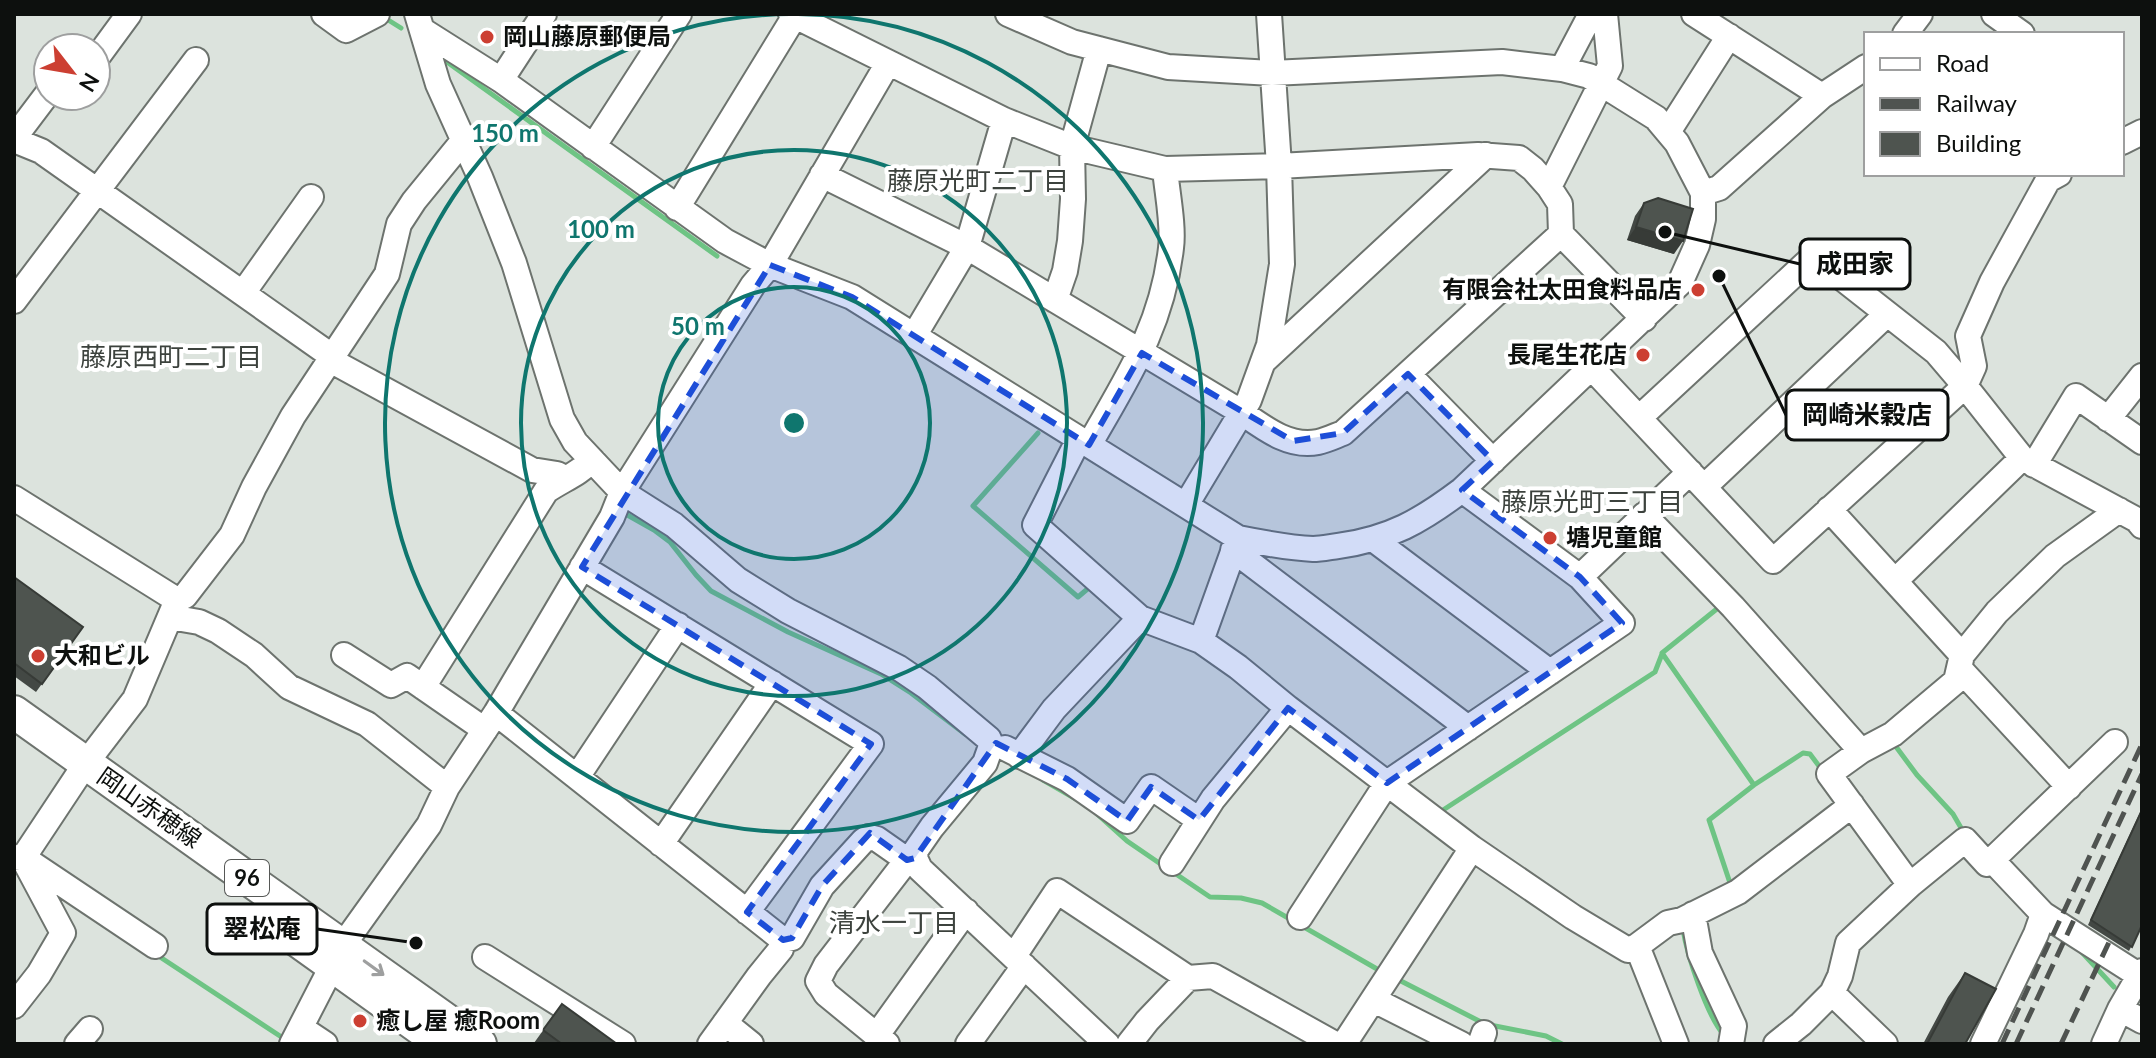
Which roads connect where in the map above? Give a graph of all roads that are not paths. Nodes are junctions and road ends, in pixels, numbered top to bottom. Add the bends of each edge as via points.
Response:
1 (129, 14) edge
2 (324, 14) edge
3 (377, 14) edge
4 (544, 14) edge
5 (679, 14) edge
6 (1008, 14) edge
7 (1269, 14) edge
8 (1591, 14) edge
9 (1605, 14) edge
10 (1694, 14) edge
11 (1920, 14) edge
12 (1994, 14) edge
13 (794, 15) edge
14 (419, 22) edge
15 (1906, 32) edge
16 (2019, 32) edge
17 (1729, 36) junction
18 (112, 37) edge
19 (1099, 49) junction
20 (196, 60) dead end
21 (888, 63) junction
22 (1864, 68) edge
23 (1562, 69) junction
24 (1272, 73) junction
25 (501, 80) junction
26 (1600, 83) junction
27 (1822, 96) junction
28 (34, 112) edge
29 (1004, 120) junction
30 (1668, 132) junction
31 (2142, 132) edge
32 (14, 139) edge
33 (463, 141) junction
34 (2124, 141) edge
35 (593, 147) junction
36 (1072, 147) junction
37 (1486, 155) junction
38 (1279, 166) junction
39 (1165, 169) junction
40 (822, 175) junction
41 (2049, 176) edge
42 (1549, 187) junction
43 (96, 190) junction
44 (1703, 193) junction
45 (311, 197) dead end
46 (677, 208) junction
47 (1561, 234) junction
48 (967, 247) junction
49 (770, 265) junction
50 (243, 293) junction
51 (1055, 300) junction
52 (14, 301) edge
53 (1887, 314) junction
54 (1644, 319) junction
55 (914, 336) junction
56 (1142, 353) junction
57 (331, 358) junction
58 (1263, 361) junction
59 (1591, 367) junction
60 (1408, 374) junction
61 (2142, 376) edge
62 (1965, 386) junction
63 (1241, 412) junction
64 (1639, 418) junction
65 (2108, 419) junction
66 (1084, 442) junction
67 (2142, 442) edge
68 (592, 460) junction
69 (1493, 461) junction
70 (2028, 462) junction
71 (565, 478) junction
72 (1697, 480) junction
73 (1462, 490) junction
74 (14, 498) edge
75 (618, 504) junction
76 (1186, 505) junction
77 (1829, 509) junction
78 (2119, 510) junction
79 (1644, 515) junction
80 (2142, 526) edge
81 (1373, 539) junction
82 (1236, 544) junction
83 (582, 567) junction
84 (1580, 577) junction
85 (1895, 581) junction
86 (174, 608) junction
87 (1140, 618) junction
88 (678, 625) junction
89 (1201, 641) junction
90 (344, 655) dead end
91 (1960, 662) junction
92 (1550, 672) junction
93 (772, 683) junction
94 (423, 687) junction
95 (1288, 708) junction
96 (14, 712) edge
97 (490, 721) junction
98 (1468, 728) junction
99 (14, 737) edge
100 (2115, 742) dead end
101 (1002, 750) junction
102 (1861, 751) junction
103 (80, 772) junction
104 (577, 777) junction
105 (1387, 783) junction
106 (447, 787) junction
107 (2069, 787) junction
108 (1852, 805) junction
109 (1199, 820) junction
110 (661, 844) junction
111 (1472, 848) junction
112 (19, 857) edge
113 (911, 859) junction
114 (1992, 860) junction
115 (1172, 863) dead end
116 (1910, 885) junction
117 (747, 912) junction
118 (1693, 914) junction
119 (2043, 914) junction
120 (961, 917) junction
121 (1300, 917) dead end
122 (783, 940) junction
123 (155, 946) dead end
124 (1637, 946) junction
125 (338, 955) junction
126 (485, 957) dead end
127 (1018, 968) junction
128 (2141, 973) edge
129 (1188, 978) junction
130 (1832, 993) junction
131 (1374, 1000) junction
132 (14, 1006) edge
133 (2120, 1009) junction
134 (2142, 1021) edge
135 (725, 1023) junction
136 (296, 1036) edge
137 (882, 1040) edge
138 (1731, 1041) edge
139 (325, 1044) edge
140 (442, 1044) edge
141 (480, 1044) edge
142 (623, 1044) edge
143 (710, 1044) edge
144 (751, 1044) edge
145 (968, 1044) edge
146 (1107, 1044) edge
147 (1129, 1044) edge
148 (1335, 1044) edge
149 (1344, 1044) edge
150 (1461, 1044) edge
151 (1676, 1044) edge
152 (1776, 1044) edge
153 (1885, 1044) edge
154 (1983, 1044) edge
155 (2104, 1044) edge

1 - 18 street
2 - 3 street via 346,30
4 - 25 street
5 - 35 street
6 - 19 street
7 - 24 street
8 - 23 street
9 - 26 street via 1610,66
10 - 17 street
11 - 15 street
12 - 16 street
13 - 21 street
13 - 46 street
14 - 25 street
14 - 33 street
17 - 27 street
17 - 30 street
19 - 24 street via 1168,67
19 - 36 street
20 - 43 street
21 - 29 street
21 - 40 street
22 - 27 street
23 - 24 street via 1502,62
23 - 26 street
24 - 38 street
25 - 35 street
26 - 30 street via 1656,118
26 - 42 street
27 - 44 street via 1719,188
28 - 32 street
29 - 36 street
29 - 48 street
30 - 44 street
31 - 34 street
32 - 43 street via 41,151
33 - 57 street via 399,224 387,274
33 - 68 street via 514,263 562,419
35 - 46 street
36 - 39 street
36 - 51 street via 1070,241
37 - 38 street
37 - 42 street via 1519,158
37 - 58 street
38 - 39 street
38 - 58 street via 1282,264
39 - 56 street via 1172,245 1161,305
40 - 48 street
40 - 49 street
41 - 62 street via 1968,336 1974,366
42 - 47 street via 1560,204
43 - 50 street
43 - 52 street
44 - 54 street via 1697,245 1680,283
45 - 50 street
46 - 49 street
47 - 54 street
47 - 60 street
48 - 51 street
48 - 55 street
49 - 55 street via 852,297
49 - 75 street
50 - 57 street
51 - 56 street
53 - 62 street via 1936,352
53 - 64 street via 1814,256
53 - 72 street
54 - 59 street
55 - 66 street
56 - 63 street
56 - 66 street
57 - 71 street via 532,470
57 - 86 street via 293,416 232,535
58 - 63 street
59 - 64 street
59 - 69 street
60 - 63 street via 1343,433 1317,442 1273,434
60 - 69 street
61 - 65 street
62 - 70 street
62 - 77 street
63 - 76 street
64 - 72 street
65 - 67 street
65 - 70 street via 2076,396
66 - 76 street
66 - 87 street via 1035,525
68 - 71 street
68 - 75 street
69 - 73 street
70 - 78 street
70 - 85 street
71 - 94 street via 546,491
72 - 77 street via 1773,561
72 - 79 street
73 - 81 street via 1430,514
73 - 84 street
74 - 86 street
75 - 83 street
75 - 101 street via 674,525 738,580 899,668
76 - 82 street
77 - 85 street
78 - 80 street
78 - 91 street via 2055,556 1997,612
79 - 84 street
79 - 102 street
81 - 82 street via 1316,549
81 - 92 street
82 - 89 street
82 - 98 street
83 - 88 street
83 - 97 street
84 - 92 street via 1622,623
85 - 91 street
86 - 103 street via 135,699
86 - 106 street via 254,655 289,687 367,724
87 - 89 street
87 - 101 street via 1054,709
88 - 93 street
88 - 104 street
89 - 95 street
90 - 94 street via 391,685 407,676
91 - 102 street via 1956,681 1904,726
91 - 107 street
92 - 98 street
93 - 110 street
93 - 117 street via 871,744
94 - 97 street
95 - 105 street
95 - 109 street
96 - 103 main road, 岡山赤穂線 / 96
97 - 104 street
97 - 106 street
98 - 105 street
99 - 103 main road, 岡山赤穂線 / 96
100 - 107 street
101 - 109 street via 1067,779 1127,821 1151,787
101 - 113 street via 932,827
102 - 108 street via 1829,774
103 - 112 street
103 - 125 main road, 岡山赤穂線 / 96
104 - 110 street
105 - 111 street
105 - 121 street
106 - 125 street via 429,825
107 - 114 street
108 - 116 street
108 - 118 street via 1738,892
109 - 115 street
110 - 117 street
111 - 124 street via 1628,950
111 - 131 street
112 - 123 street
112 - 132 street via 63,933
113 - 120 street
113 - 122 street via 869,837 822,886 792,938
113 - 137 street via 818,981 826,994
114 - 116 street via 1987,864 1965,840
114 - 119 street
116 - 130 street via 1848,943
117 - 122 street
118 - 124 street via 1668,923
118 - 138 street via 1700,953 1734,1026
119 - 128 street
119 - 154 street
120 - 127 street
120 - 137 street
122 - 135 street
124 - 151 street
125 - 136 street
125 - 140 main road, 岡山赤穂線 / 96
125 -> 141 main road, 岡山赤穂線 / 96
126 - 142 street
127 - 129 street via 1057,891
127 - 145 street
127 - 146 street
128 - 133 street
129 - 147 street
129 - 148 street via 1213,976
130 - 152 street
130 - 153 street
131 - 149 street
131 - 150 street
133 - 134 street
133 - 155 street
135 - 143 street
135 - 144 street
136 - 139 street

